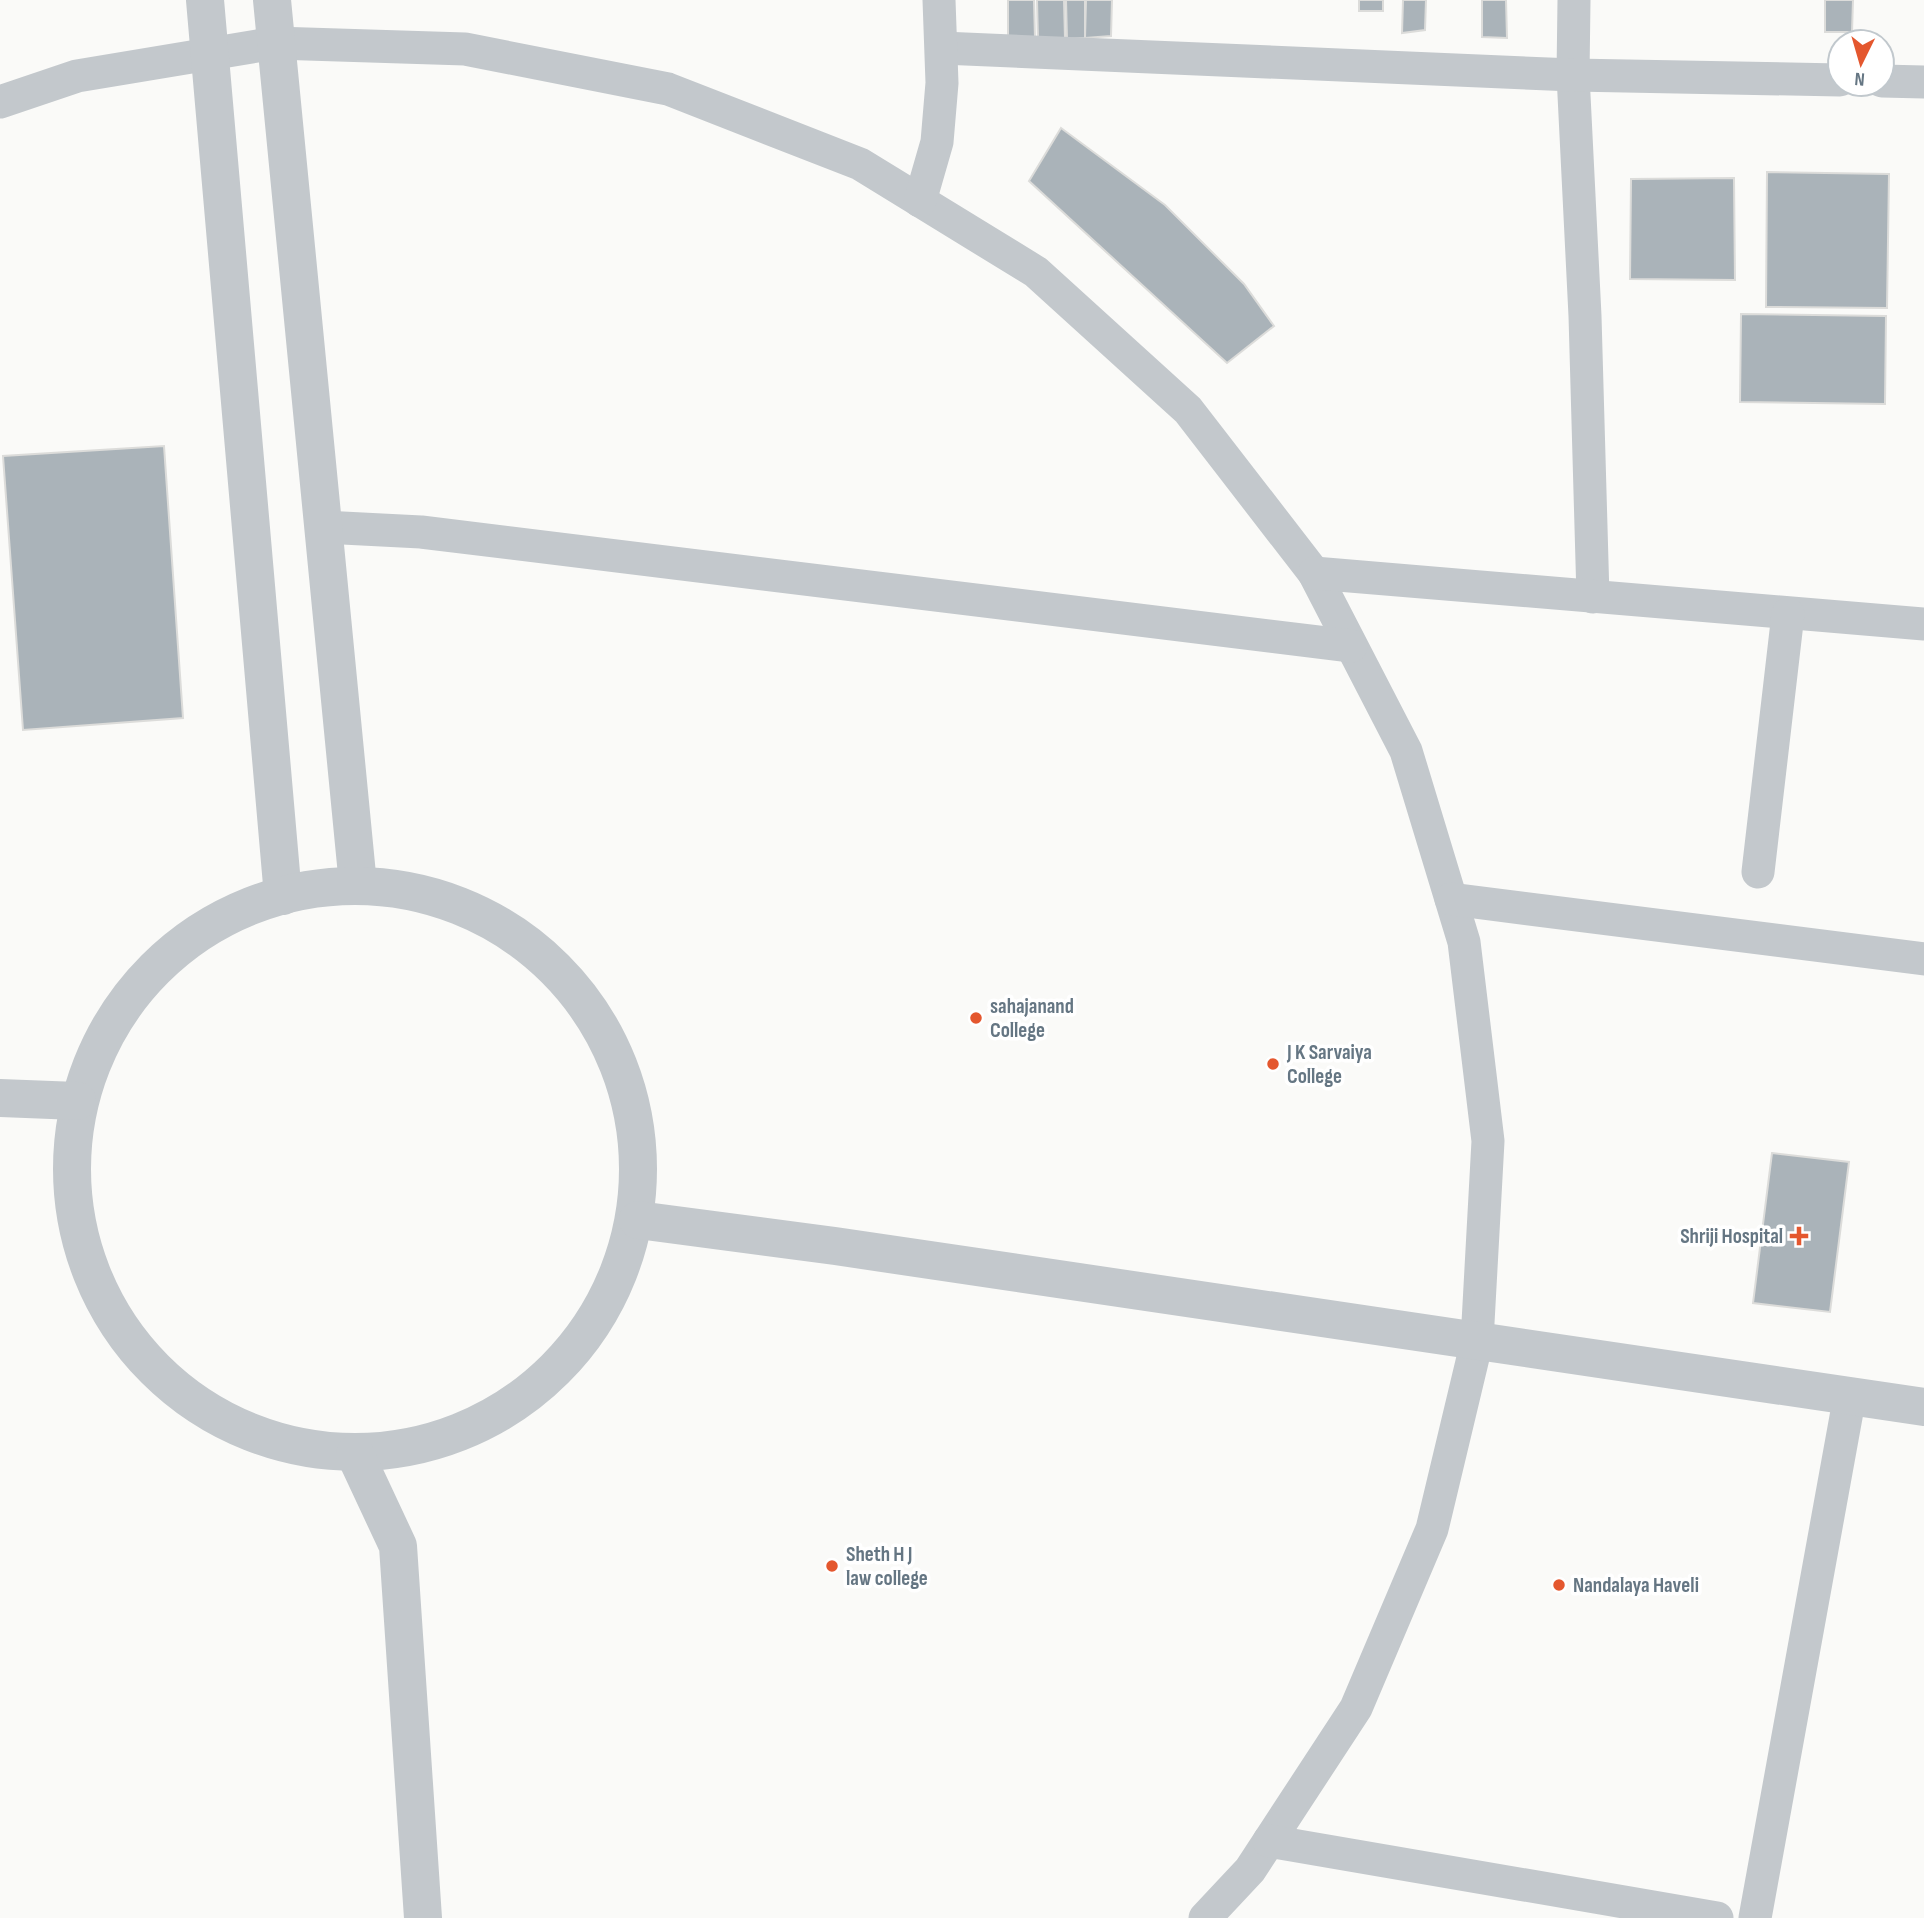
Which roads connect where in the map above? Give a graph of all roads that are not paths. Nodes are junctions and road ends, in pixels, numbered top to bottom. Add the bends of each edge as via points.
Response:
1 (205, 0) edge
2 (272, 0) edge
3 (939, 0) edge
4 (1574, 0) edge
5 (275, 43) junction
6 (942, 48) junction
7 (209, 54) junction
8 (1573, 75) junction
9 (1826, 80) edge
10 (1896, 81) edge
11 (1924, 82) edge
12 (0, 102) edge
13 (920, 201) junction
14 (323, 527) junction
15 (1314, 573) junction
16 (1593, 597) junction
17 (1788, 614) junction
18 (1924, 624) edge
19 (1351, 646) junction
20 (1758, 872) dead end
21 (358, 884) junction
22 (282, 896) junction
23 (1451, 900) junction
24 (1924, 959) edge
25 (0, 1098) edge
26 (77, 1101) junction
27 (638, 1220) junction
28 (1476, 1341) junction
29 (1850, 1395) junction
30 (1924, 1407) edge
31 (355, 1454) junction
32 (1269, 1841) junction
33 (423, 1918) edge
34 (1205, 1918) edge
35 (1717, 1918) edge
36 (1755, 1918) edge

1 - 7 street
2 - 5 street
3 - 6 street
4 - 8 street
5 - 7 street
5 - 13 street via 465,49 668,89 860,164
5 - 14 street
6 - 8 street
6 - 13 street via 937,142
7 - 12 street via 77,76
7 - 22 street
8 - 9 street
8 - 16 street
10 - 11 street
13 - 15 street via 1036,272 1188,410
14 - 19 street via 435,534
14 - 21 street
15 - 16 street
15 - 19 street
16 - 17 street
17 - 18 street
17 - 20 street
19 - 23 street via 1406,751
21 - 22 street
21 - 27 street via 455,902 541,952 604,1028 638,1121
22 - 26 street via 264,899 180,944 116,1014
23 - 24 street
23 - 28 street via 1465,942 1488,1141
25 - 26 street
26 - 31 street via 70,1186 85,1258 130,1344 192,1403 269,1440
27 - 28 street
27 - 31 street via 603,1312 539,1388 453,1437
28 - 29 street
28 - 32 street via 1432,1529 1356,1707
29 - 30 street
29 - 36 street
31 - 33 street via 398,1546
32 - 34 street via 1250,1870
32 - 35 street

